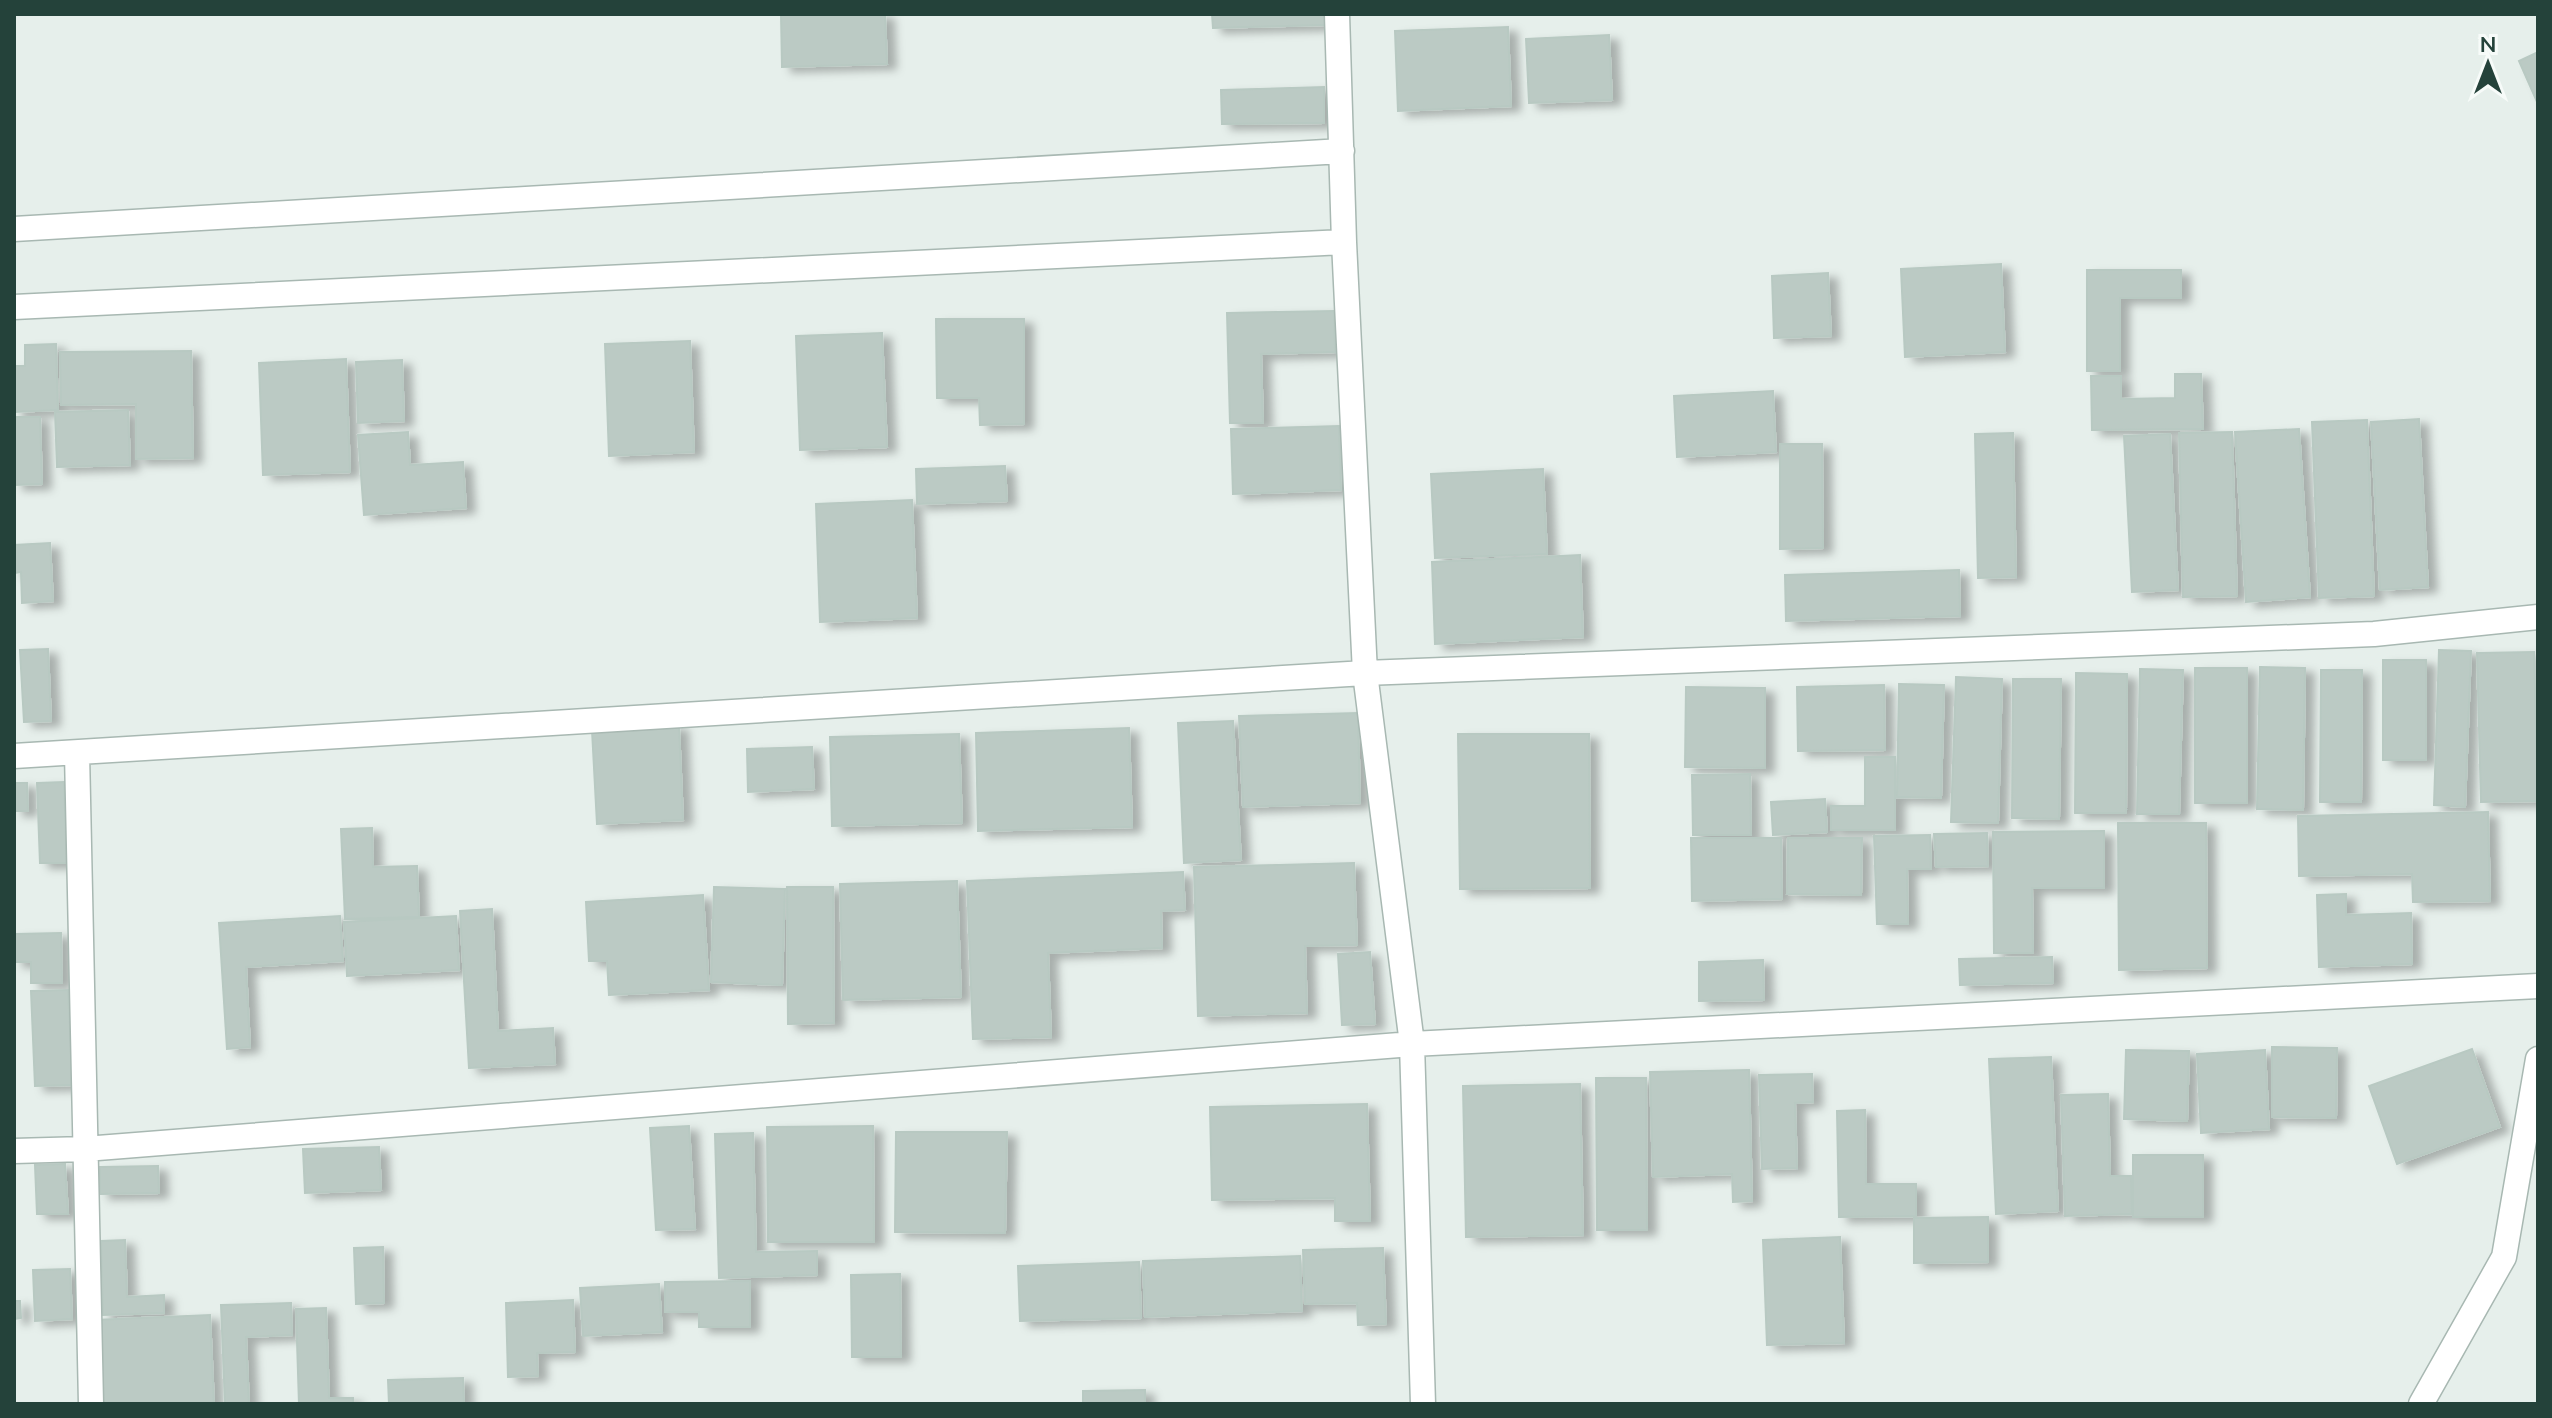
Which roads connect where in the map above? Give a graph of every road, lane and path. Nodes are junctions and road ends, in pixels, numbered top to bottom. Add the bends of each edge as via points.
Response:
1 (1337, 14) edge
2 (1342, 151) junction
3 (14, 229) edge
4 (1344, 242) junction
5 (14, 307) edge
6 (2538, 617) edge
7 (1365, 673) junction
8 (77, 753) junction
9 (14, 756) edge
10 (2538, 986) edge
11 (1412, 1044) junction
12 (2538, 1059) edge
13 (85, 1149) junction
14 (14, 1151) edge
15 (91, 1404) edge
16 (1423, 1404) edge
17 (2421, 1404) edge

1 - 2 street
2 - 3 street
2 - 4 street
4 - 5 street
4 - 7 street
6 - 7 street via 2374,634
7 - 8 street
7 - 11 street
8 - 9 street
8 - 13 street
10 - 11 street
11 - 13 street
11 - 16 street
12 - 17 street via 2504,1257
13 - 14 street
13 - 15 street

